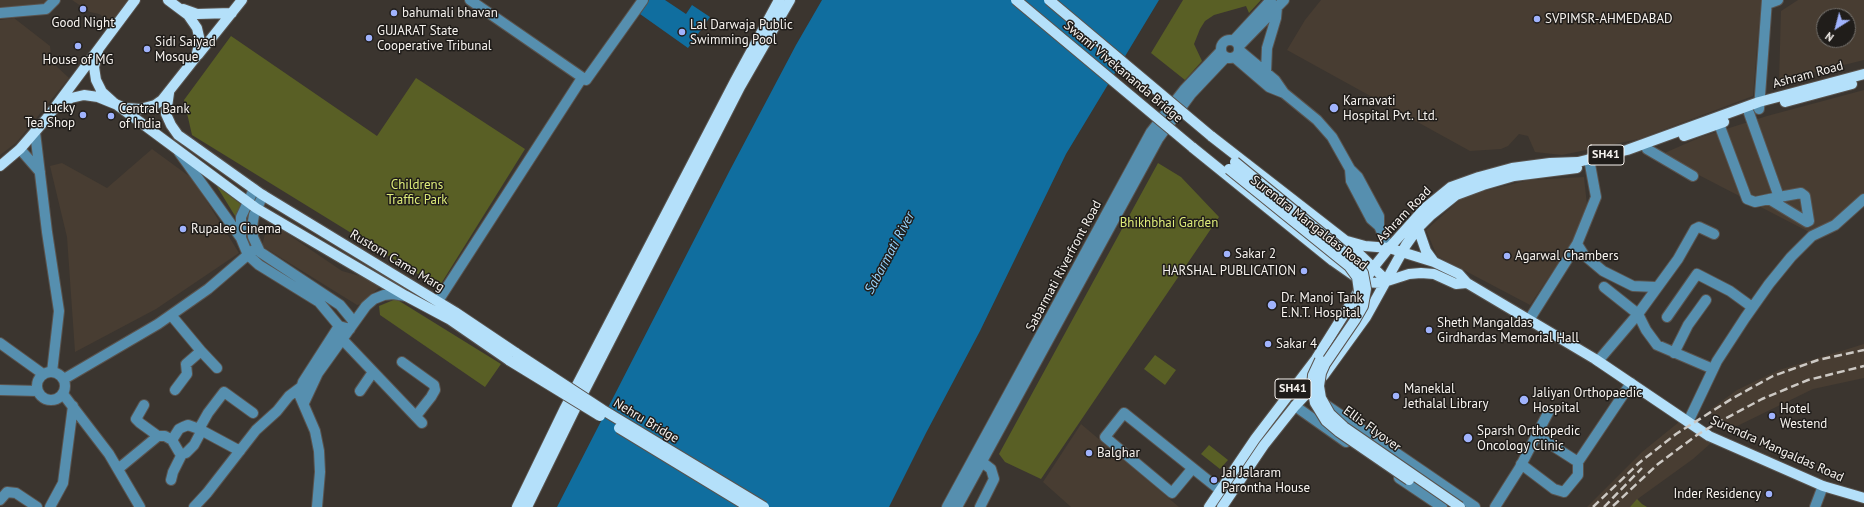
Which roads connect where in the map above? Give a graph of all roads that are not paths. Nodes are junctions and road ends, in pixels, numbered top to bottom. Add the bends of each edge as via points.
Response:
1 (55, 0) edge
2 (135, 0) edge
3 (242, 0) edge
4 (470, 0) edge
5 (643, 0) edge
6 (779, 0) edge
7 (790, 0) edge
8 (1016, 0) edge
9 (1049, 0) edge
10 (1778, 0) edge
11 (172, 1) edge
12 (1277, 2) edge
13 (1767, 2) edge
14 (0, 13) edge
15 (232, 13) junction
16 (98, 50) junction
17 (1232, 50) junction
18 (196, 57) junction
19 (1266, 72) junction
20 (1864, 74) edge
21 (582, 78) junction
22 (1864, 81) edge
23 (169, 93) junction
24 (1284, 93) junction
25 (113, 102) junction
26 (57, 105) junction
27 (1759, 106) junction
28 (1749, 113) junction
29 (1719, 124) junction
30 (35, 132) junction
31 (1215, 138) junction
32 (20, 149) junction
33 (1647, 149) junction
34 (177, 150) junction
35 (1211, 162) junction
36 (1589, 162) junction
37 (1, 163) edge
38 (40, 172) junction
39 (1693, 176) dead end
40 (258, 192) junction
41 (1864, 199) edge
42 (248, 202) junction
43 (256, 208) junction
44 (1418, 228) junction
45 (1714, 234) dead end
46 (241, 238) junction
47 (1346, 241) junction
48 (1577, 244) junction
49 (257, 247) junction
50 (1389, 248) junction
51 (1402, 253) junction
52 (248, 255) junction
53 (1434, 262) junction
54 (1373, 268) junction
55 (1387, 281) junction
56 (1364, 282) junction
57 (1466, 283) junction
58 (1604, 287) dead end
59 (1656, 287) junction
60 (406, 296) junction
61 (1706, 300) dead end
62 (438, 301) junction
63 (1752, 307) junction
64 (171, 314) junction
65 (1638, 314) junction
66 (1667, 317) dead end
67 (1530, 320) junction
68 (352, 325) junction
69 (340, 326) junction
70 (342, 340) junction
71 (0, 343) edge
72 (201, 350) junction
73 (1674, 352) junction
74 (513, 357) junction
75 (1598, 361) junction
76 (402, 362) dead end
77 (217, 368) dead end
78 (1713, 369) junction
79 (373, 372) junction
80 (48, 373) junction
81 (64, 379) junction
82 (1631, 383) junction
83 (301, 387) junction
84 (0, 390) edge
85 (175, 390) dead end
86 (360, 390) dead end
87 (38, 391) junction
88 (63, 394) junction
89 (1307, 394) junction
90 (304, 403) junction
91 (144, 405) dead end
92 (73, 406) junction
93 (1295, 406) junction
94 (1549, 411) dead end
95 (253, 413) dead end
96 (1688, 422) junction
97 (201, 430) junction
98 (158, 436) junction
99 (1536, 436) junction
100 (172, 440) junction
101 (240, 451) junction
102 (182, 454) junction
103 (979, 459) junction
104 (1578, 462) junction
105 (1521, 464) junction
106 (118, 469) junction
107 (1192, 469) junction
108 (171, 480) dead end
109 (1823, 486) junction
110 (1220, 490) junction
111 (1864, 498) edge
112 (0, 500) edge
113 (37, 507) edge
114 (50, 507) edge
115 (140, 507) edge
116 (194, 507) edge
117 (317, 507) edge
118 (517, 507) edge
119 (527, 507) edge
120 (748, 507) edge
121 (764, 507) edge
122 (947, 507) edge
123 (957, 507) edge
124 (980, 507) edge
125 (1209, 507) edge
126 (1222, 507) edge
127 (1442, 507) edge
128 (1448, 507) edge
129 (1460, 507) edge
130 (1475, 507) edge
131 (1495, 507) edge
132 (1815, 507) edge

1 - 14 street via 46,8
2 - 16 main road
3 - 15 main road
4 - 21 street
5 - 21 street via 588,79
6 - 118 main road via 565,408
7 - 119 main road via 737,94
8 - 35 main road, Swami Vivekananda Bridge, bridge
9 - 31 main road, Swami Vivekananda Bridge, bridge
10 - 13 street
11 - 15 main road via 197,14
11 - 18 main road via 188,15 197,28 200,41
12 - 17 street
12 - 19 street via 1267,48
13 - 27 street
15 - 18 main road
16 - 25 main road, Rustom Cama Marg via 94,68 96,80 102,92
16 - 26 main road
17 - 19 street
17 - 24 street via 1269,87
17 - 103 street, Sabarmati Riverfront Road via 1184,90 1151,132
18 - 23 main road
19 - 24 street
20 - 27 main road, Ashram Road / SH41
21 - 62 street
22 - 27 main road, Ashram Road
23 - 25 main road, Rustom Cama Marg via 155,105 140,109 125,108
23 - 40 main road, Rustom Cama Marg via 166,114 178,135
24 - 50 street via 1317,120 1332,137 1350,169 1352,181 1371,219 1379,226
25 - 26 main road via 84,95
25 - 34 main road, Rustom Cama Marg
26 - 30 main road
27 - 28 main road, Ashram Road
27 - 36 main road, Ashram Road / SH41
28 - 29 main road, Ashram Road
28 - 29 street via 1774,198 1753,202 1744,196
29 - 33 main road, Ashram Road
30 - 32 main road
30 - 38 street
31 - 47 main road, Surendra Mangaldas Road
31 - 129 main road, Ellis Flyover, bridge via 1235,162 1336,244 1364,273 1366,289 1363,306 1321,373 1321,398 1330,414 1344,427
32 - 37 main road
32 - 38 street
33 - 36 main road, Ashram Road via 1628,156
33 - 39 street
34 - 42 main road, Rustom Cama Marg
34 - 46 street
35 - 56 main road, Surendra Mangaldas Road via 1333,261
35 - 128 main road, Ellis Flyover, bridge via 1229,170 1330,250 1349,266 1357,277 1359,291 1356,306 1313,375 1315,403 1326,421 1339,432
36 - 44 main road, Ashram Road via 1514,176 1456,195
36 - 48 street via 1596,197
36 - 50 main road, Ashram Road / SH41 via 1550,163 1512,168 1450,187 1424,209
38 - 80 street via 59,311
40 - 42 street
40 - 43 street
40 - 62 main road, Rustom Cama Marg
41 - 63 street via 1835,225 1812,236 1791,257
42 - 43 main road, Rustom Cama Marg
42 - 46 street via 241,217
43 - 49 street via 252,227
43 - 60 main road, Rustom Cama Marg
44 - 51 main road, Ashram Road
44 - 53 main road via 1426,251
45 - 59 street via 1699,227 1695,230 1678,259
46 - 52 street
47 - 50 main road
47 - 54 main road, Surendra Mangaldas Road
48 - 59 street via 1584,255 1603,271 1633,286
48 - 67 street
49 - 52 street
49 - 68 street via 267,258 340,305
50 - 51 main road
50 - 54 main road, Ashram Road / SH41
51 - 53 main road
51 - 55 main road, Ashram Road
52 - 64 street via 208,289
52 - 69 street via 259,265 319,302
53 - 57 main road via 1460,274
54 - 55 main road, Surendra Mangaldas Road
54 - 56 main road, Ashram Road / SH41
55 - 56 main road, Surendra Mangaldas Road
55 - 57 main road, Surendra Mangaldas Road via 1421,272 1434,274 1456,284
55 - 89 main road, Ashram Road via 1366,317
56 - 110 main road, Ashram Road / SH41 via 1316,359
57 - 67 main road, Surendra Mangaldas Road
58 - 65 street
59 - 65 street
60 - 68 street via 394,294 374,299
60 - 74 main road, Rustom Cama Marg
61 - 73 street via 1688,325
62 - 74 main road, Rustom Cama Marg
63 - 66 street via 1730,291 1697,274
63 - 78 street
64 - 72 street
64 - 81 street
65 - 73 street via 1657,345
65 - 75 street
67 - 75 main road, Surendra Mangaldas Road
68 - 69 street
68 - 70 street
69 - 83 street via 317,358
70 - 79 street
70 - 90 street via 318,373
71 - 80 street
72 - 77 street
72 - 85 street via 186,364 187,374
73 - 78 street
74 - 120 main road, Nehru Bridge, bridge
74 - 121 main road, Nehru Bridge, bridge
75 - 82 main road, Surendra Mangaldas Road
76 - 79 street via 434,385 434,390 419,419
78 - 96 street
79 - 86 street
80 - 81 street via 57,373
80 - 87 street via 38,382
81 - 88 street via 66,388
82 - 96 main road, Surendra Mangaldas Road
82 - 104 street
83 - 90 street via 299,394
83 - 101 street via 256,430
84 - 87 street
87 - 88 street via 48,400 58,399
88 - 92 street
89 - 93 main road, Ashram Road
89 - 130 street via 1324,403
90 - 117 street via 315,431 319,451
91 - 98 street via 136,419
92 - 106 street
92 - 114 street via 63,483
93 - 126 main road, Ashram Road via 1264,445
93 - 127 street
94 - 99 street
95 - 97 street via 224,392 208,413
96 - 109 main road, Surendra Mangaldas Road via 1709,436
97 - 100 street via 183,426
97 - 101 street
97 - 102 street via 194,445
98 - 100 street
98 - 106 street
99 - 104 street
99 - 105 street
100 - 102 street
101 - 116 street
102 - 108 street
103 - 122 street, Sabarmati Riverfront Road
103 - 123 street, Sabarmati Riverfront Road
103 - 124 street via 992,469 994,479
104 - 105 street via 1578,475 1564,492 1554,489
105 - 131 street
106 - 115 street
107 - 107 street via 1124,413 1105,437 1172,493
107 - 110 street
109 - 111 main road, Surendra Mangaldas Road
109 - 132 street
110 - 125 main road, Ashram Road / SH41
112 - 113 street via 8,492 16,493

